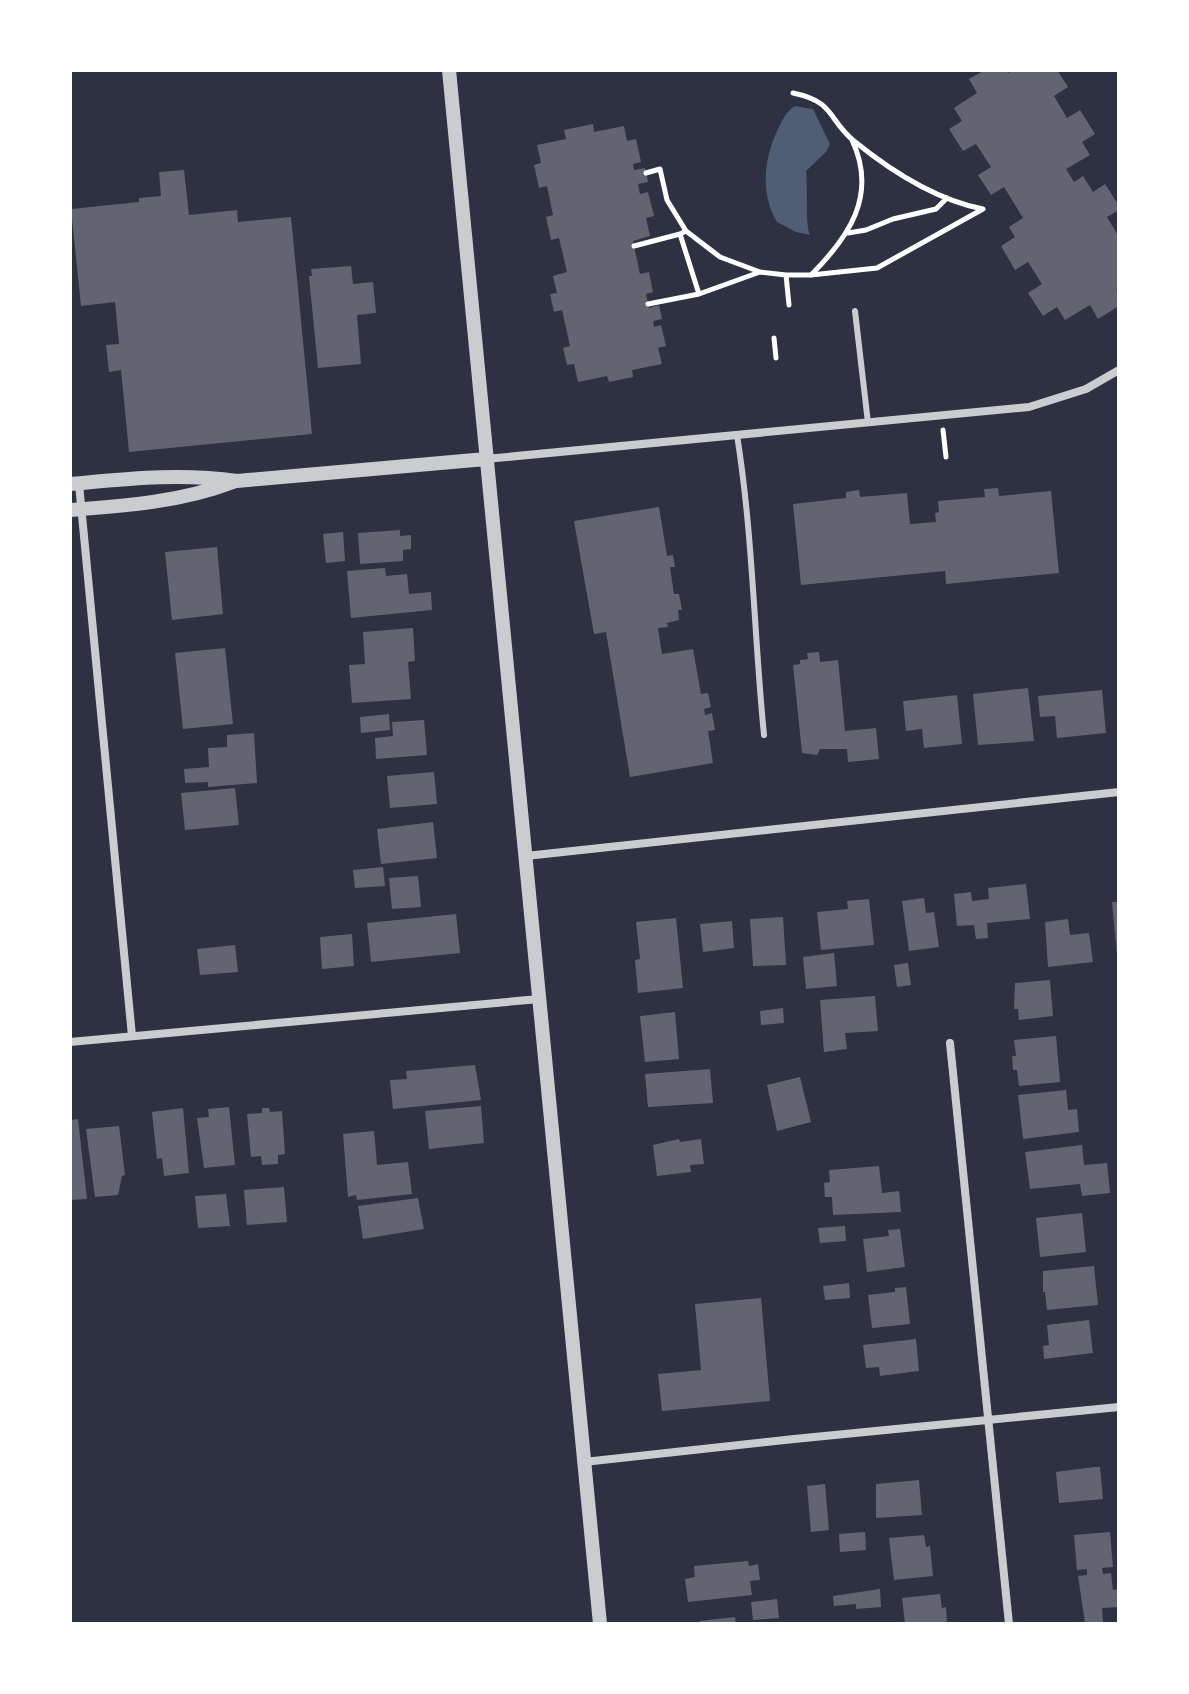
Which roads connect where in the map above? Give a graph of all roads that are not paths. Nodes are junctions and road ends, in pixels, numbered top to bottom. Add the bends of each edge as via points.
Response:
1 (449, 70) edge
2 (855, 311) dead end
3 (1119, 370) edge
4 (868, 423) junction
5 (737, 435) junction
6 (486, 459) junction
7 (237, 481) junction
8 (75, 484) edge
9 (76, 510) edge
10 (764, 735) dead end
11 (1119, 792) edge
12 (526, 856) junction
13 (539, 999) junction
14 (132, 1036) junction
15 (70, 1042) edge
16 (950, 1043) dead end
17 (1119, 1407) edge
18 (988, 1419) junction
19 (584, 1462) junction
20 (600, 1624) edge
21 (1009, 1624) edge

1 - 6 street
2 - 4 lane
3 - 4 street via 1086,389 1029,407
4 - 5 street
5 - 6 street
5 - 10 lane
6 - 7 street
6 - 12 street
7 - 8 street via 161,476
7 - 9 street via 165,501
8 - 9 street
9 - 14 street
11 - 12 street
12 - 13 street
13 - 14 street
13 - 19 street
14 - 15 street
16 - 18 street
17 - 18 street
18 - 19 street
18 - 21 street
19 - 20 street

